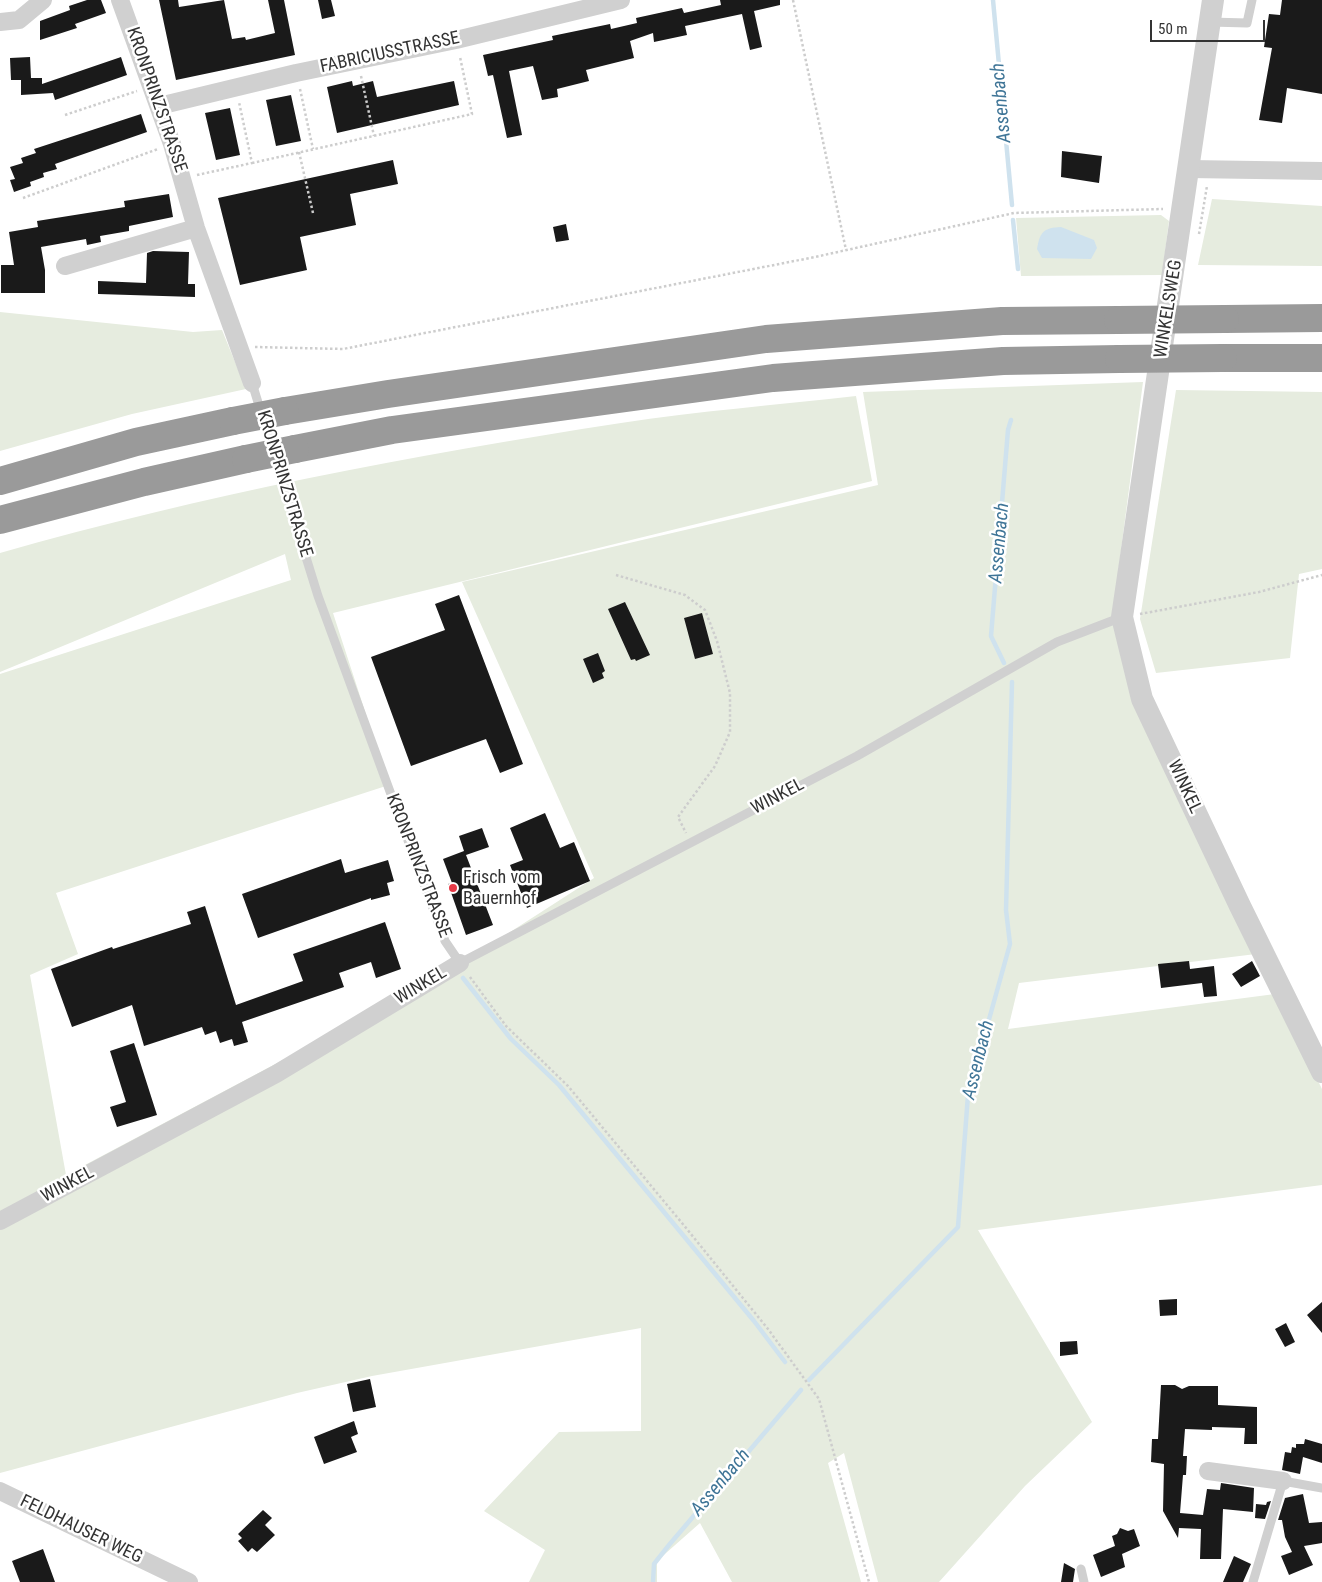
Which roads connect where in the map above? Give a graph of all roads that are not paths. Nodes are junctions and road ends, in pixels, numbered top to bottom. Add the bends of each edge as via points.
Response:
1 (43, 0) edge
2 (120, 0) edge
3 (621, 0) edge
4 (1213, 0) edge
5 (1252, 0) edge
6 (0, 22) edge
7 (1210, 22) junction
8 (159, 106) junction
9 (1189, 169) junction
10 (1322, 171) edge
11 (196, 228) junction
12 (65, 266) dead end
13 (1322, 318) edge
14 (1322, 358) edge
15 (252, 383) joint
16 (0, 481) edge
17 (0, 520) edge
18 (1122, 617) junction
19 (460, 963) junction
20 (1322, 1072) edge
21 (0, 1221) edge
22 (1208, 1471) dead end
23 (1283, 1481) junction
24 (1322, 1488) edge
25 (0, 1491) edge
26 (1081, 1569) dead end
27 (189, 1582) edge
28 (1084, 1582) edge
29 (1253, 1582) edge

1 - 6 street via 19,20
2 - 8 street, KRONPRINZSTRASSE
3 - 8 street, FABRICIUSSTRASSE
4 - 7 street, WINKELSWEG
5 - 7 lane via 1247,23
7 - 9 street, WINKELSWEG
8 - 11 street, KRONPRINZSTRASSE
9 - 10 street
9 - 18 street, WINKELSWEG
11 - 12 street
11 - 15 street, KRONPRINZSTRASSE
13 - 16 highway, bridge via 1002,321 766,339 285,411 136,442
14 - 17 highway, bridge via 1003,361 773,378 392,430 144,482
15 - 19 lane, KRONPRINZSTRASSE via 318,596 445,941
18 - 19 lane, WINKEL via 1057,642 857,756
18 - 20 street, WINKEL via 1142,699
19 - 21 street, WINKEL via 276,1074
22 - 23 street
23 - 24 lane
23 - 29 lane
25 - 27 street, FELDHAUSER WEG
26 - 28 lane

